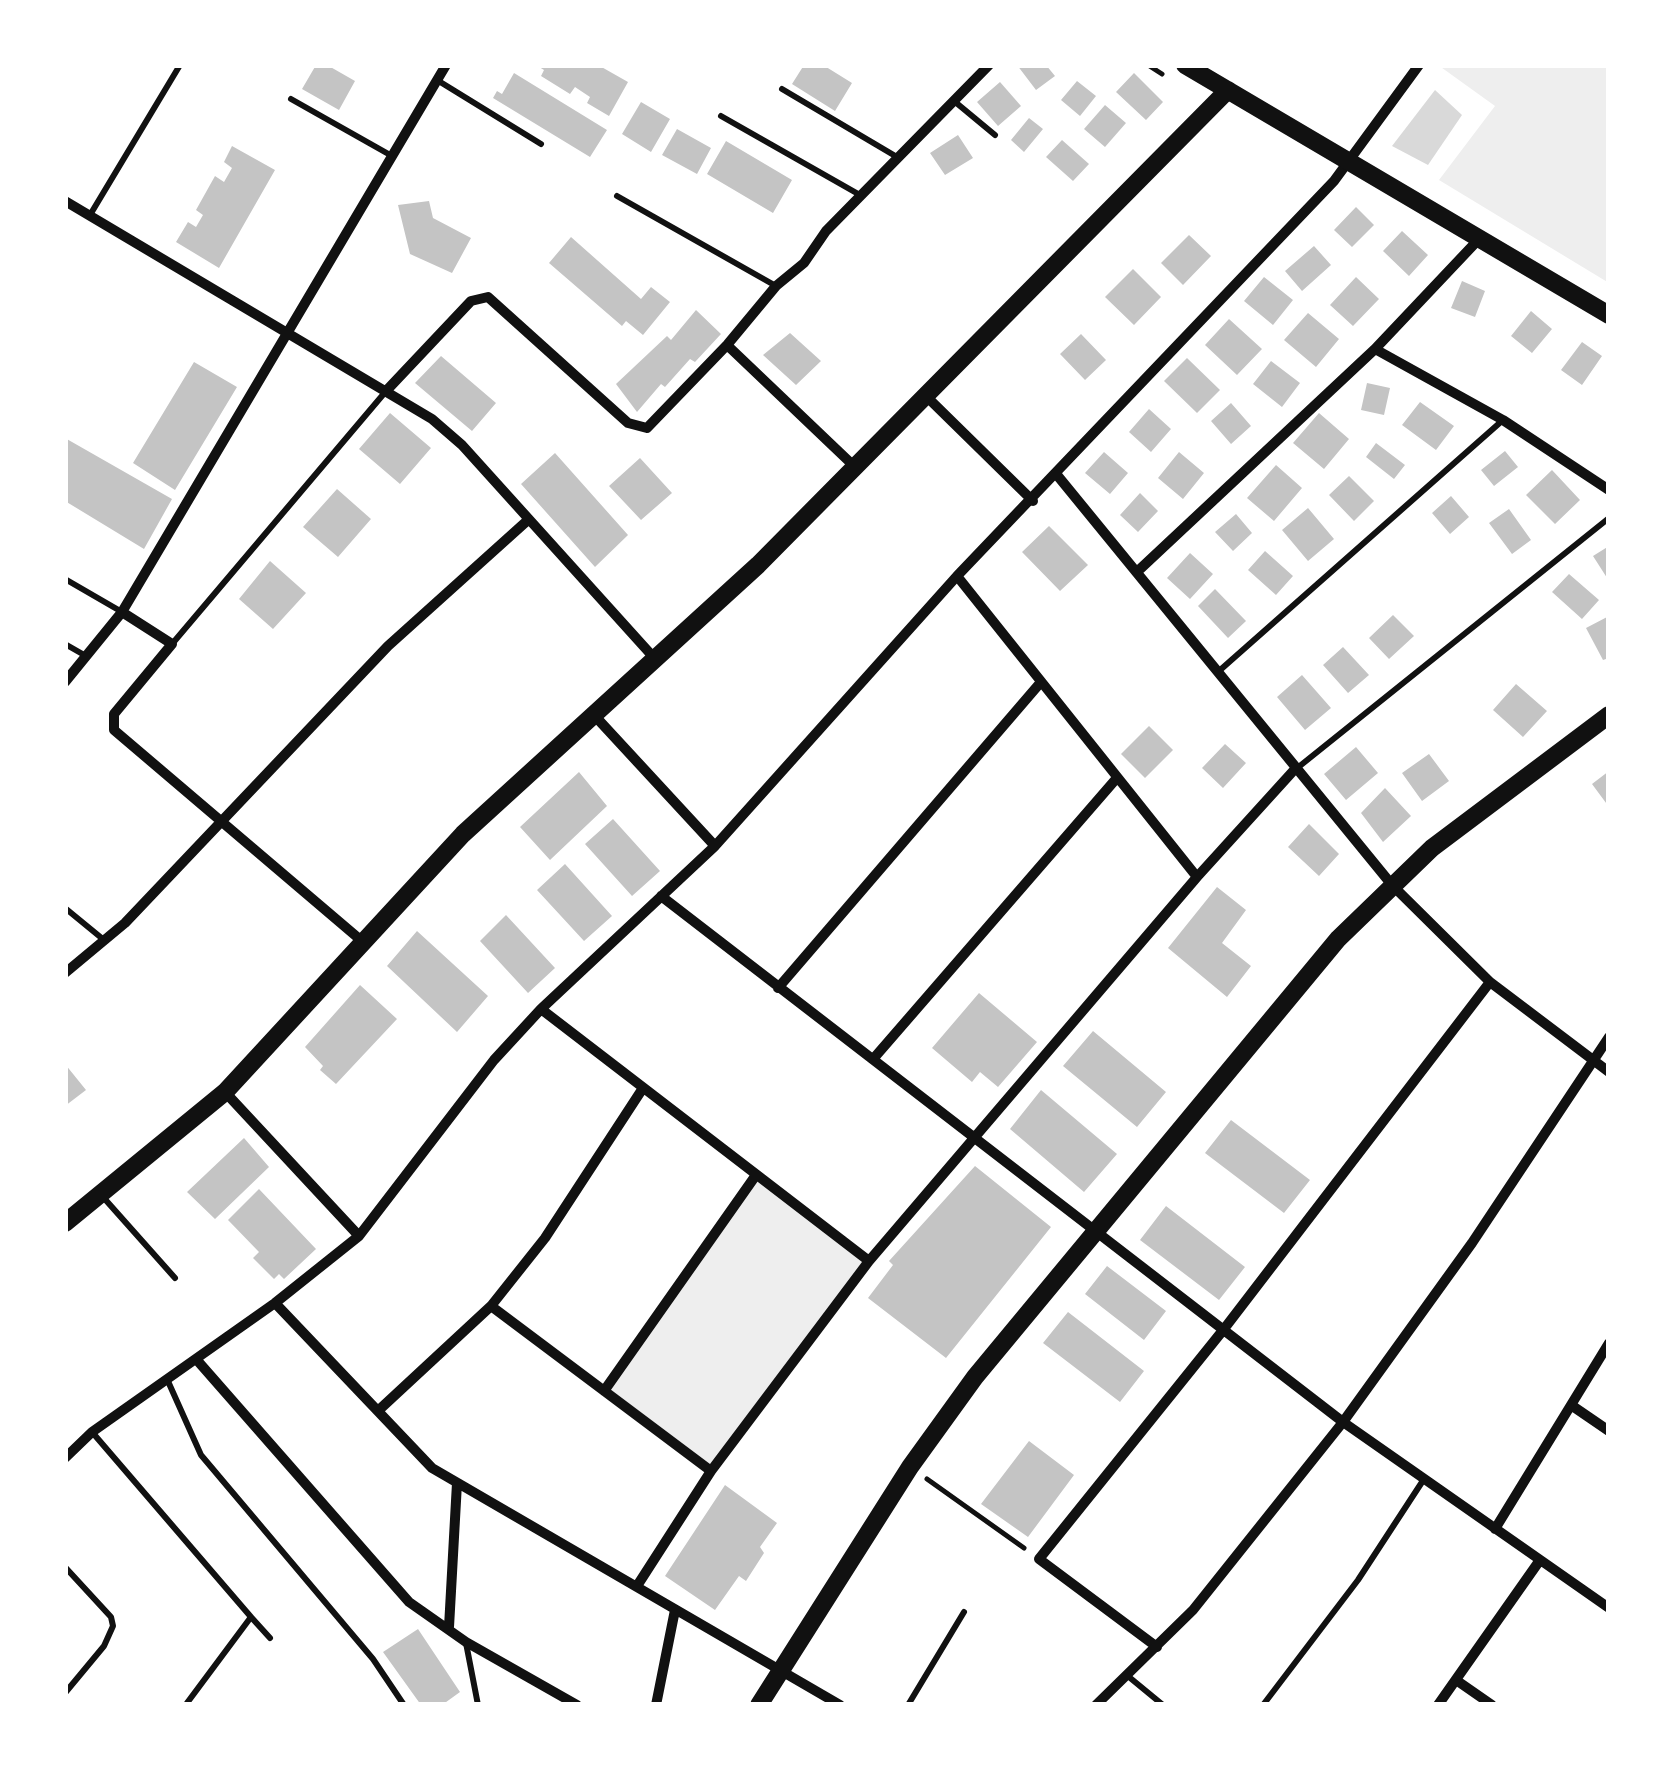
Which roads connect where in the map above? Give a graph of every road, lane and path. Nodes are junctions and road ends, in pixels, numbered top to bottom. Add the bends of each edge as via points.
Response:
1 (180, 65) edge
2 (446, 65) edge
3 (989, 65) edge
4 (1185, 65) edge
5 (1418, 65) edge
6 (437, 80) junction
7 (782, 89) dead end
8 (1228, 90) junction
9 (291, 99) dead end
10 (954, 100) junction
11 (721, 116) dead end
12 (995, 135) dead end
13 (541, 144) dead end
14 (392, 156) junction
15 (897, 157) junction
16 (1350, 161) junction
17 (860, 195) junction
18 (617, 196) dead end
19 (65, 200) edge
20 (90, 216) junction
21 (1479, 238) junction
22 (776, 286) junction
23 (1609, 315) edge
24 (290, 332) junction
25 (727, 345) junction
26 (1375, 349) junction
27 (387, 390) junction
28 (927, 397) junction
29 (1502, 420) junction
30 (857, 469) junction
31 (1058, 474) junction
32 (1609, 490) edge
33 (1033, 501) junction
34 (1609, 518) edge
35 (528, 520) junction
36 (1139, 570) junction
37 (957, 576) junction
38 (65, 579) edge
39 (122, 612) junction
40 (65, 644) edge
41 (172, 644) junction
42 (87, 657) junction
43 (656, 660) junction
44 (1219, 670) junction
45 (65, 682) edge
46 (1041, 682) junction
47 (594, 715) junction
48 (1609, 715) edge
49 (1296, 770) junction
50 (1116, 779) junction
51 (224, 822) junction
52 (715, 846) junction
53 (1196, 876) junction
54 (1392, 886) junction
55 (661, 896) junction
56 (65, 908) edge
57 (104, 940) junction
58 (363, 942) junction
59 (65, 973) edge
60 (1490, 982) junction
61 (778, 988) junction
62 (540, 1009) junction
63 (1609, 1037) edge
64 (874, 1058) junction
65 (1592, 1061) junction
66 (1609, 1072) edge
67 (643, 1088) junction
68 (225, 1092) junction
69 (976, 1137) junction
70 (756, 1175) junction
71 (101, 1195) junction
72 (65, 1223) edge
73 (1094, 1230) junction
74 (359, 1236) junction
75 (869, 1262) junction
76 (175, 1278) dead end
77 (275, 1303) junction
78 (491, 1306) junction
79 (1224, 1329) junction
80 (1609, 1343) edge
81 (196, 1358) junction
82 (167, 1379) junction
83 (604, 1391) junction
84 (1572, 1405) junction
85 (380, 1408) junction
86 (1343, 1422) junction
87 (1609, 1431) edge
88 (92, 1432) junction
89 (65, 1458) edge
90 (711, 1472) junction
91 (926, 1478) dead end
92 (1424, 1480) junction
93 (457, 1482) junction
94 (1495, 1529) junction
95 (1039, 1559) junction
96 (1540, 1560) junction
97 (65, 1567) edge
98 (637, 1586) junction
99 (1609, 1608) edge
100 (676, 1610) junction
101 (964, 1612) dead end
102 (251, 1617) junction
103 (449, 1627) junction
104 (270, 1638) dead end
105 (466, 1642) junction
106 (1157, 1647) junction
107 (779, 1670) junction
108 (1128, 1677) junction
109 (1456, 1680) junction
110 (65, 1692) edge
111 (187, 1703) edge
112 (404, 1705) edge
113 (478, 1705) edge
114 (577, 1705) edge
115 (656, 1705) edge
116 (759, 1705) edge
117 (840, 1705) edge
118 (908, 1705) edge
119 (1096, 1705) edge
120 (1163, 1705) edge
121 (1263, 1705) edge
122 (1438, 1705) edge
123 (1492, 1705) edge

1 - 20 lane
2 - 6 street
3 - 10 street
4 - 8 street
5 - 16 street
6 - 13 lane
6 - 14 street
7 - 15 lane
8 - 16 street
8 - 28 street
9 - 14 lane
10 - 12 lane
10 - 15 street
11 - 17 lane
14 - 24 street
15 - 17 street
16 - 21 street
16 - 31 street
17 - 22 street
18 - 22 lane
19 - 20 street
20 - 24 street
21 - 23 street
21 - 26 street
22 - 25 street
24 - 27 street
24 - 39 street
25 - 27 street via 656,423 638,428 497,300 478,298
25 - 30 street
26 - 29 street
26 - 36 street
27 - 35 street via 462,445
27 - 41 lane
28 - 30 street
28 - 33 street
29 - 32 street
29 - 44 lane
30 - 43 street
31 - 33 street
31 - 36 street
33 - 37 street
34 - 49 lane
35 - 43 street
35 - 51 street via 388,646
36 - 44 street
37 - 46 street
37 - 52 street
38 - 39 lane
39 - 41 street
39 - 42 street
40 - 42 lane
41 - 51 street via 114,714 114,730
42 - 45 street
43 - 47 street
44 - 49 street
46 - 50 street
46 - 61 street
47 - 52 street
47 - 58 street via 463,834
48 - 54 street via 1477,811
49 - 53 street
49 - 54 street
50 - 53 street
50 - 64 street
51 - 57 street
51 - 58 street
52 - 55 street
53 - 69 street
54 - 60 street
54 - 73 street via 1338,939
55 - 61 street
55 - 62 street
56 - 57 lane
57 - 59 street
58 - 68 street
60 - 65 street
60 - 79 street
61 - 64 street
62 - 67 street
62 - 74 street
63 - 65 street
64 - 69 street
65 - 66 street
65 - 86 street
67 - 70 street
67 - 78 street via 545,1238
68 - 71 street
68 - 74 street
69 - 73 street
69 - 75 street
70 - 75 street
70 - 83 street
71 - 72 street
71 - 76 lane
73 - 79 street
73 - 107 street via 910,1467
74 - 77 street
75 - 90 street
77 - 81 street
77 - 85 street
78 - 83 street
78 - 85 street
79 - 86 street
79 - 95 street
80 - 84 street
81 - 82 street
81 - 103 street via 409,1602
82 - 88 street
82 - 112 lane via 201,1455
83 - 90 street
84 - 87 street
84 - 94 street
85 - 93 street via 432,1468
86 - 92 street
86 - 106 street via 1231,1566
88 - 89 street
88 - 102 lane
90 - 98 street
91 - 95 path
92 - 94 street
92 - 121 lane
93 - 98 street
93 - 103 street
94 - 96 street
95 - 106 street
96 - 99 street
96 - 109 street
97 - 110 lane via 113,1626
98 - 100 street
100 - 107 street
100 - 115 street
101 - 118 lane
102 - 104 lane
102 - 111 lane
103 - 105 street
105 - 113 lane
105 - 114 street
106 - 108 street
107 - 116 street
107 - 117 street
108 - 119 street
108 - 120 lane
109 - 122 street
109 - 123 street

